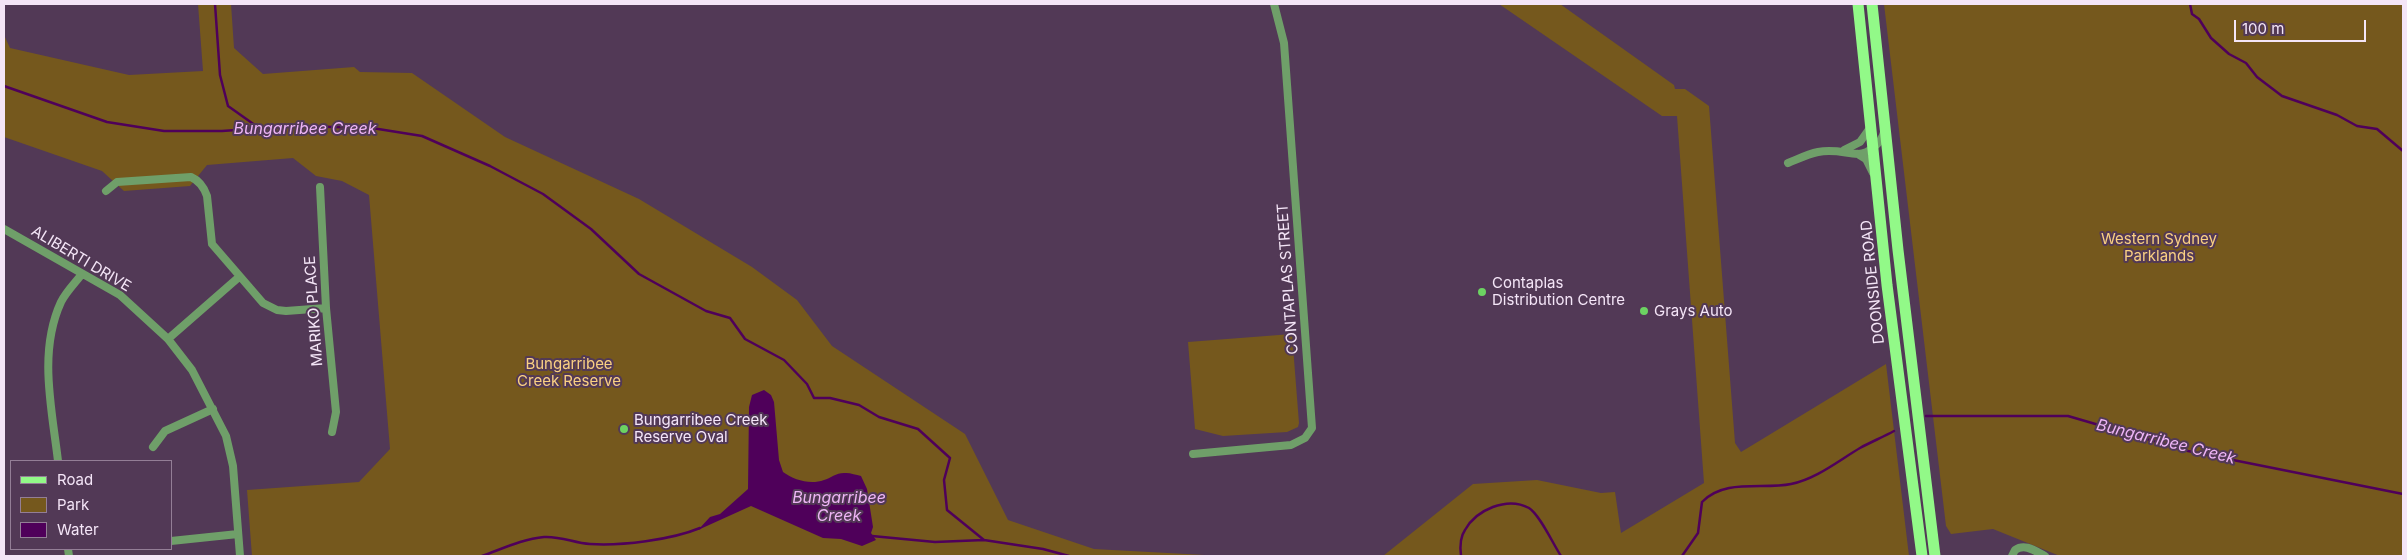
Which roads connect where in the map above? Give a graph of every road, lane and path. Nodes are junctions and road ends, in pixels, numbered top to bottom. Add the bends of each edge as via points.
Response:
1 (1274, 4) edge
2 (1858, 4) edge
3 (1872, 4) edge
4 (1872, 122) junction
5 (1885, 127) junction
6 (1874, 146) junction
7 (1844, 150) junction
8 (1858, 154) junction
9 (1788, 163) dead end
10 (1877, 182) junction
11 (320, 187) dead end
12 (106, 190) dead end
13 (4, 229) edge
14 (82, 274) junction
15 (239, 277) junction
16 (326, 308) junction
17 (168, 339) junction
18 (213, 409) junction
19 (332, 432) dead end
20 (153, 447) dead end
21 (1193, 454) dead end
22 (58, 460) edge
23 (238, 534) junction
24 (172, 541) edge
25 (240, 556) edge
26 (1922, 556) edge
27 (1935, 556) edge
28 (2012, 556) edge
29 (2045, 556) edge

1 - 21 street, CONTAPLAS STREET via 1284,43 1312,428 1305,438 1291,446
2 - 4 main road, DOONSIDE ROAD
3 - 5 main road, DOONSIDE ROAD
4 - 6 main road, DOONSIDE ROAD
4 - 7 street via 1865,137
5 - 6 street via 1883,136
5 - 27 main road, DOONSIDE ROAD
6 - 8 street
6 - 10 main road, DOONSIDE ROAD
7 - 8 street
7 - 9 street via 1818,152
8 - 10 street via 1866,159
10 - 26 main road, DOONSIDE ROAD
11 - 16 street, MARIKO PLACE
12 - 15 street via 117,182 191,177 196,180 207,196 212,244
13 - 14 street, ALIBERTI DRIVE
14 - 17 street, ALIBERTI DRIVE via 120,295
14 - 22 street via 62,300 50,334 49,377
15 - 16 street via 263,303 277,310
15 - 17 street
16 - 19 street, MARIKO PLACE via 336,412
17 - 18 street, ALIBERTI DRIVE via 192,370
18 - 20 street via 165,431
18 - 23 street, ALIBERTI DRIVE via 226,436 232,466
23 - 24 street
23 - 25 street, ALIBERTI DRIVE
28 - 29 street via 2015,550 2023,547

